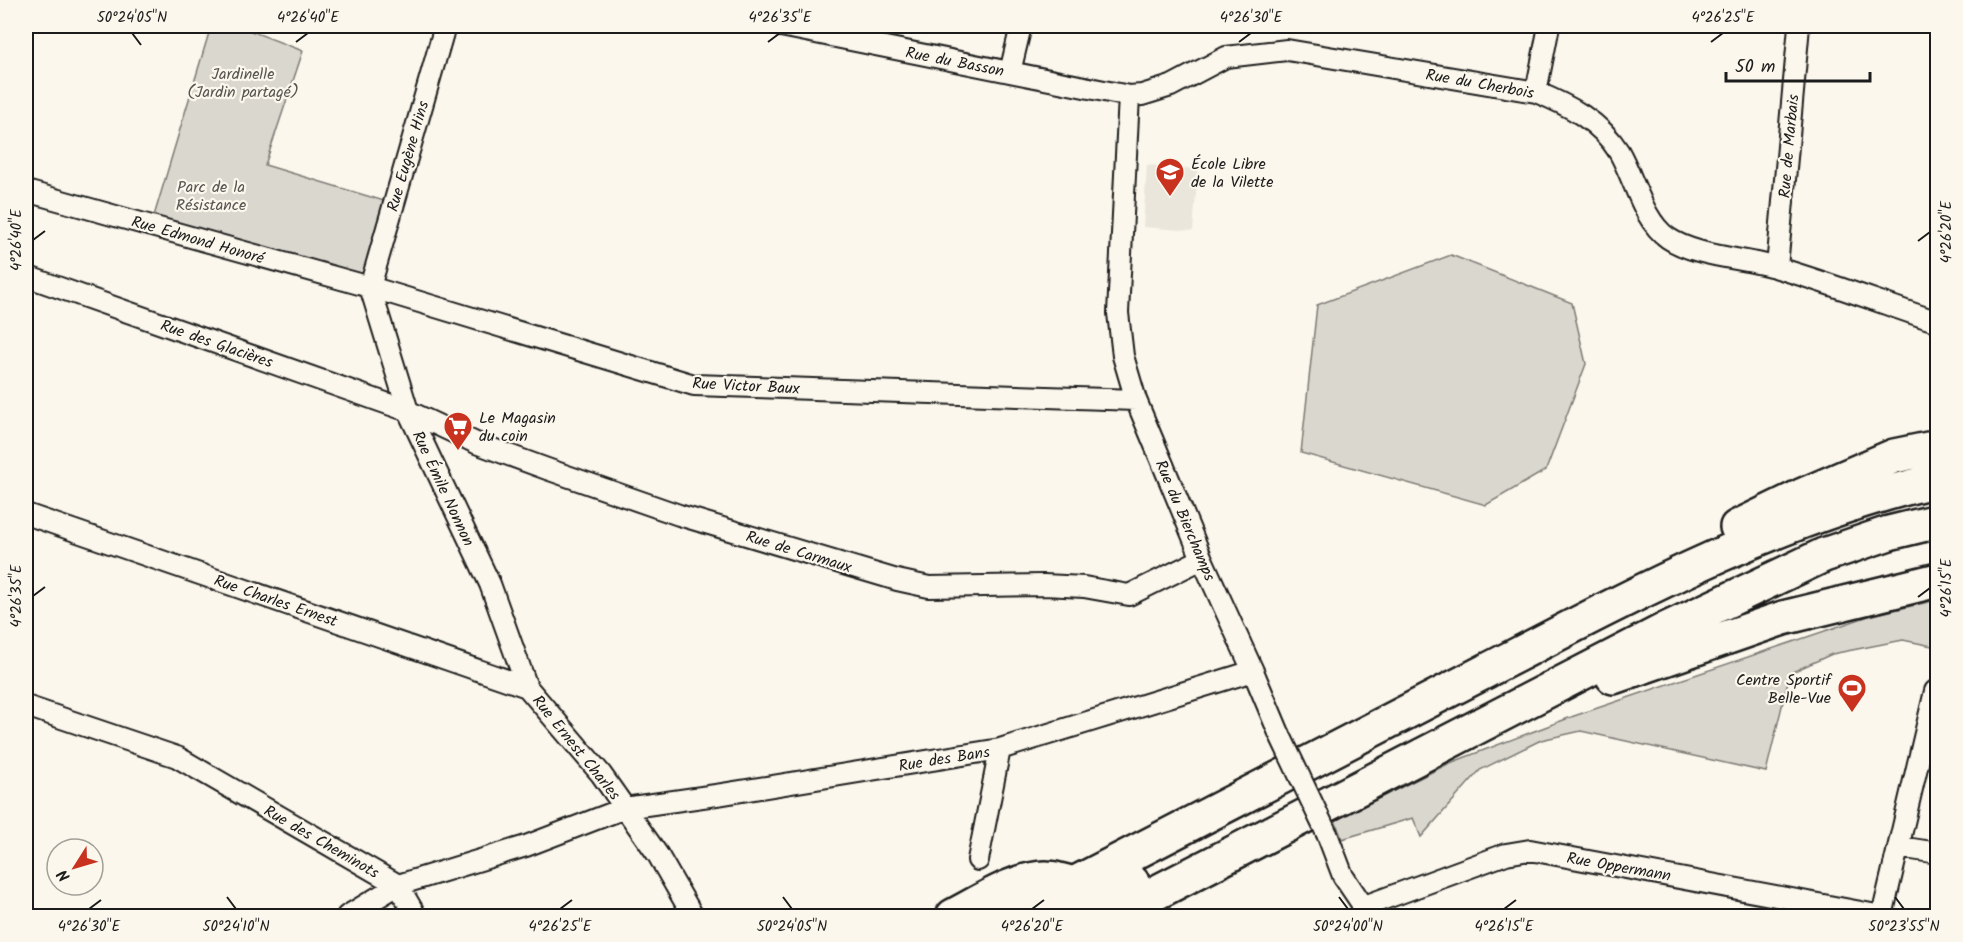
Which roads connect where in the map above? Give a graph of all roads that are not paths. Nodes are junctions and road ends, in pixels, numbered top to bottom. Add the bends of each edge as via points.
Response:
1 (445, 26) edge
2 (782, 26) edge
3 (1021, 26) edge
4 (1549, 26) edge
5 (1800, 26) edge
6 (1010, 72) junction
7 (1536, 92) junction
8 (1129, 96) junction
9 (26, 191) edge
10 (1777, 267) junction
11 (26, 276) edge
12 (370, 287) junction
13 (1938, 322) edge
14 (1136, 400) junction
15 (408, 411) junction
16 (1938, 447) edge
17 (1938, 480) edge
18 (26, 514) edge
19 (1938, 521) edge
20 (1202, 559) junction
21 (1938, 580) edge
22 (1667, 629) junction
23 (1543, 641) junction
24 (1253, 671) junction
25 (527, 687) junction
26 (1936, 692) edge
27 (1520, 705) junction
28 (26, 706) edge
29 (1000, 749) junction
30 (626, 808) junction
31 (1899, 847) junction
32 (1938, 853) edge
33 (978, 860) dead end
34 (1074, 884) junction
35 (398, 885) junction
36 (1366, 912) edge
37 (347, 916) edge
38 (416, 916) edge
39 (693, 916) edge
40 (953, 916) edge
41 (1006, 916) edge
42 (1064, 916) edge
43 (1111, 916) edge
44 (1882, 916) edge

1 - 12 street, Rue Eugène Hins
2 - 6 street, Rue du Basson
3 - 6 street
4 - 7 street
5 - 10 street, Rue de Marbais
6 - 8 street, Rue du Basson
7 - 8 street, Rue du Cherbois via 1287,50 1226,57 1172,86
7 - 10 street, Rue du Cherbois via 1569,106 1596,126 1618,151 1650,218 1667,238 1687,248
8 - 14 street, Rue du Bierchamps via 1119,313 1123,356
9 - 12 street, Rue Edmond Honoré
10 - 13 street, Rue du Cherbois
11 - 15 street, Rue des Glacières
12 - 14 street, Rue Victor Baux via 694,385
12 - 15 street, Rue Émile Nonnon
14 - 20 street, Rue du Bierchamps
15 - 20 street, Rue de Carmaux via 476,442 668,511 929,587 1044,585 1129,595
15 - 25 street, Rue Émile Nonnon via 490,584
16 - 23 highway via 1894,456 1801,496 1575,606
17 - 23 highway via 1893,490 1746,543
18 - 25 street, Rue Charles Ernest
19 - 22 highway via 1824,555
20 - 24 street, Rue du Bierchamps
21 - 27 highway via 1783,618 1563,696
22 - 27 highway
22 - 42 highway via 1622,634
23 - 34 highway
24 - 29 street, Rue des Bans
24 - 36 street, Rue du Bierchamps, bridge via 1343,876
25 - 30 street, Rue Ernest Charles
26 - 31 street
27 - 43 highway
28 - 35 street, Rue des Cheminots via 177,757
29 - 30 street, Rue des Bans
29 - 33 street
30 - 35 street, Rue des Cheminots via 526,846
30 - 39 street, Rue Ernest Charles
31 - 32 street
31 - 44 street
34 - 40 highway via 1049,877 1034,878
34 - 41 highway
35 - 37 street
35 - 38 street
36 - 44 street, Rue Oppermann via 1506,854 1530,850

